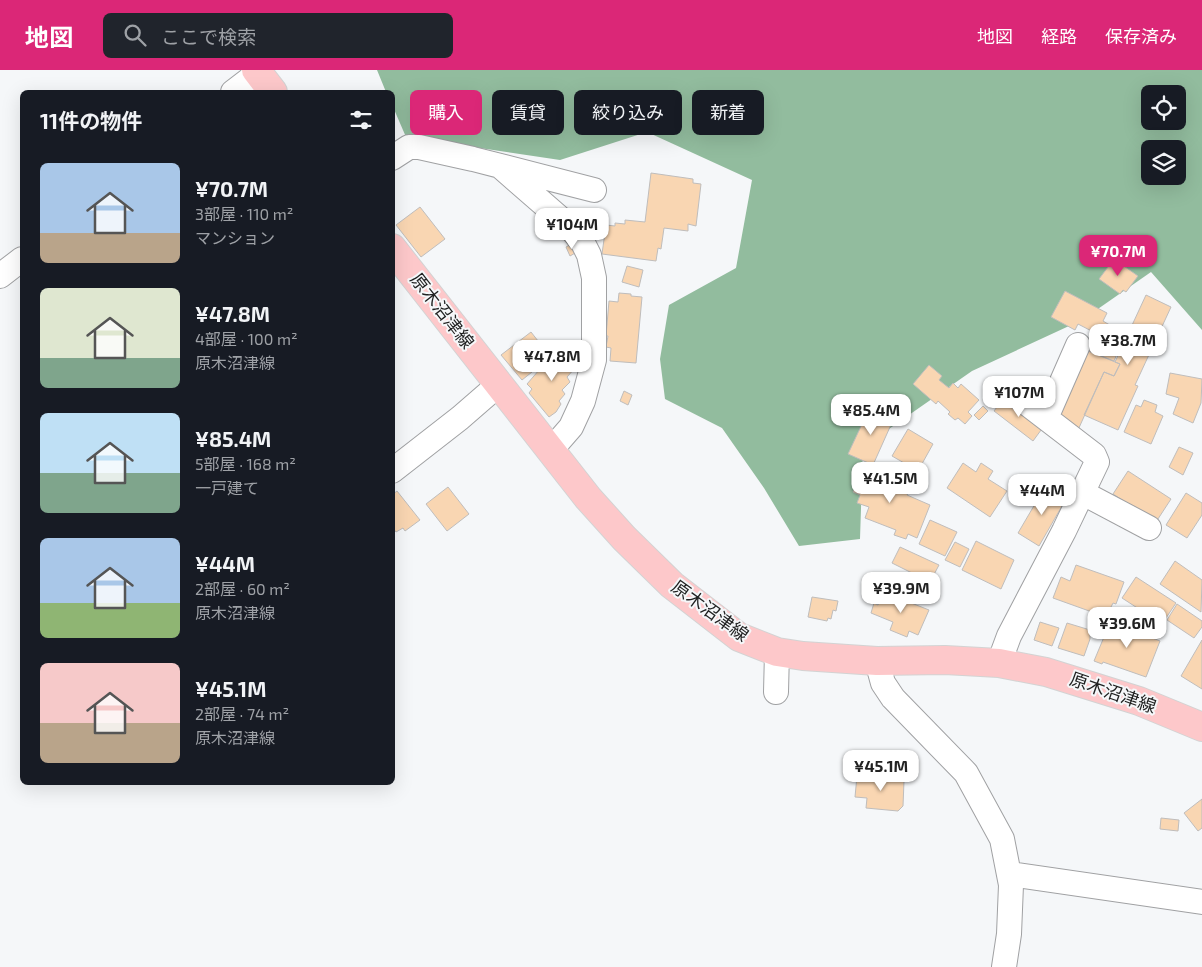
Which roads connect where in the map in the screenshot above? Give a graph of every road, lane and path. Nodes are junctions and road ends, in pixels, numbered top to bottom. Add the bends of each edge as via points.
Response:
1 (262, 78) edge
2 (237, 90) edge
3 (395, 156) edge
4 (500, 166) junction
5 (594, 190) dead end
6 (395, 252) edge
7 (20, 260) edge
8 (0, 276) edge
9 (1078, 345) dead end
10 (498, 385) junction
11 (1012, 392) dead end
12 (1046, 418) junction
13 (551, 450) junction
14 (395, 469) edge
15 (1083, 493) junction
16 (1149, 528) dead end
17 (777, 652) junction
18 (877, 661) junction
19 (999, 663) junction
20 (776, 692) dead end
21 (1202, 727) edge
22 (1010, 880) junction
23 (1202, 902) edge
24 (1004, 967) edge

1 - 2 street
3 - 4 street via 408,147 419,147
4 - 5 street
4 - 13 street via 570,227 583,243 594,278 594,360 583,401 571,427
6 - 10 main road, 原木沼津線
7 - 8 street
9 - 12 street
10 - 13 main road, 原木沼津線
10 - 14 street
11 - 12 street
12 - 15 street via 1094,455 1097,462
13 - 17 main road, 原木沼津線 via 624,538 672,585 739,637
15 - 16 street
15 - 19 street via 1009,636
17 - 18 main road, 原木沼津線
17 - 20 street
18 - 19 main road, 原木沼津線
18 - 22 street via 883,684 893,698 966,773 1002,839
19 - 21 main road, 原木沼津線 via 1088,684
22 - 23 street
22 - 24 street via 1009,934

